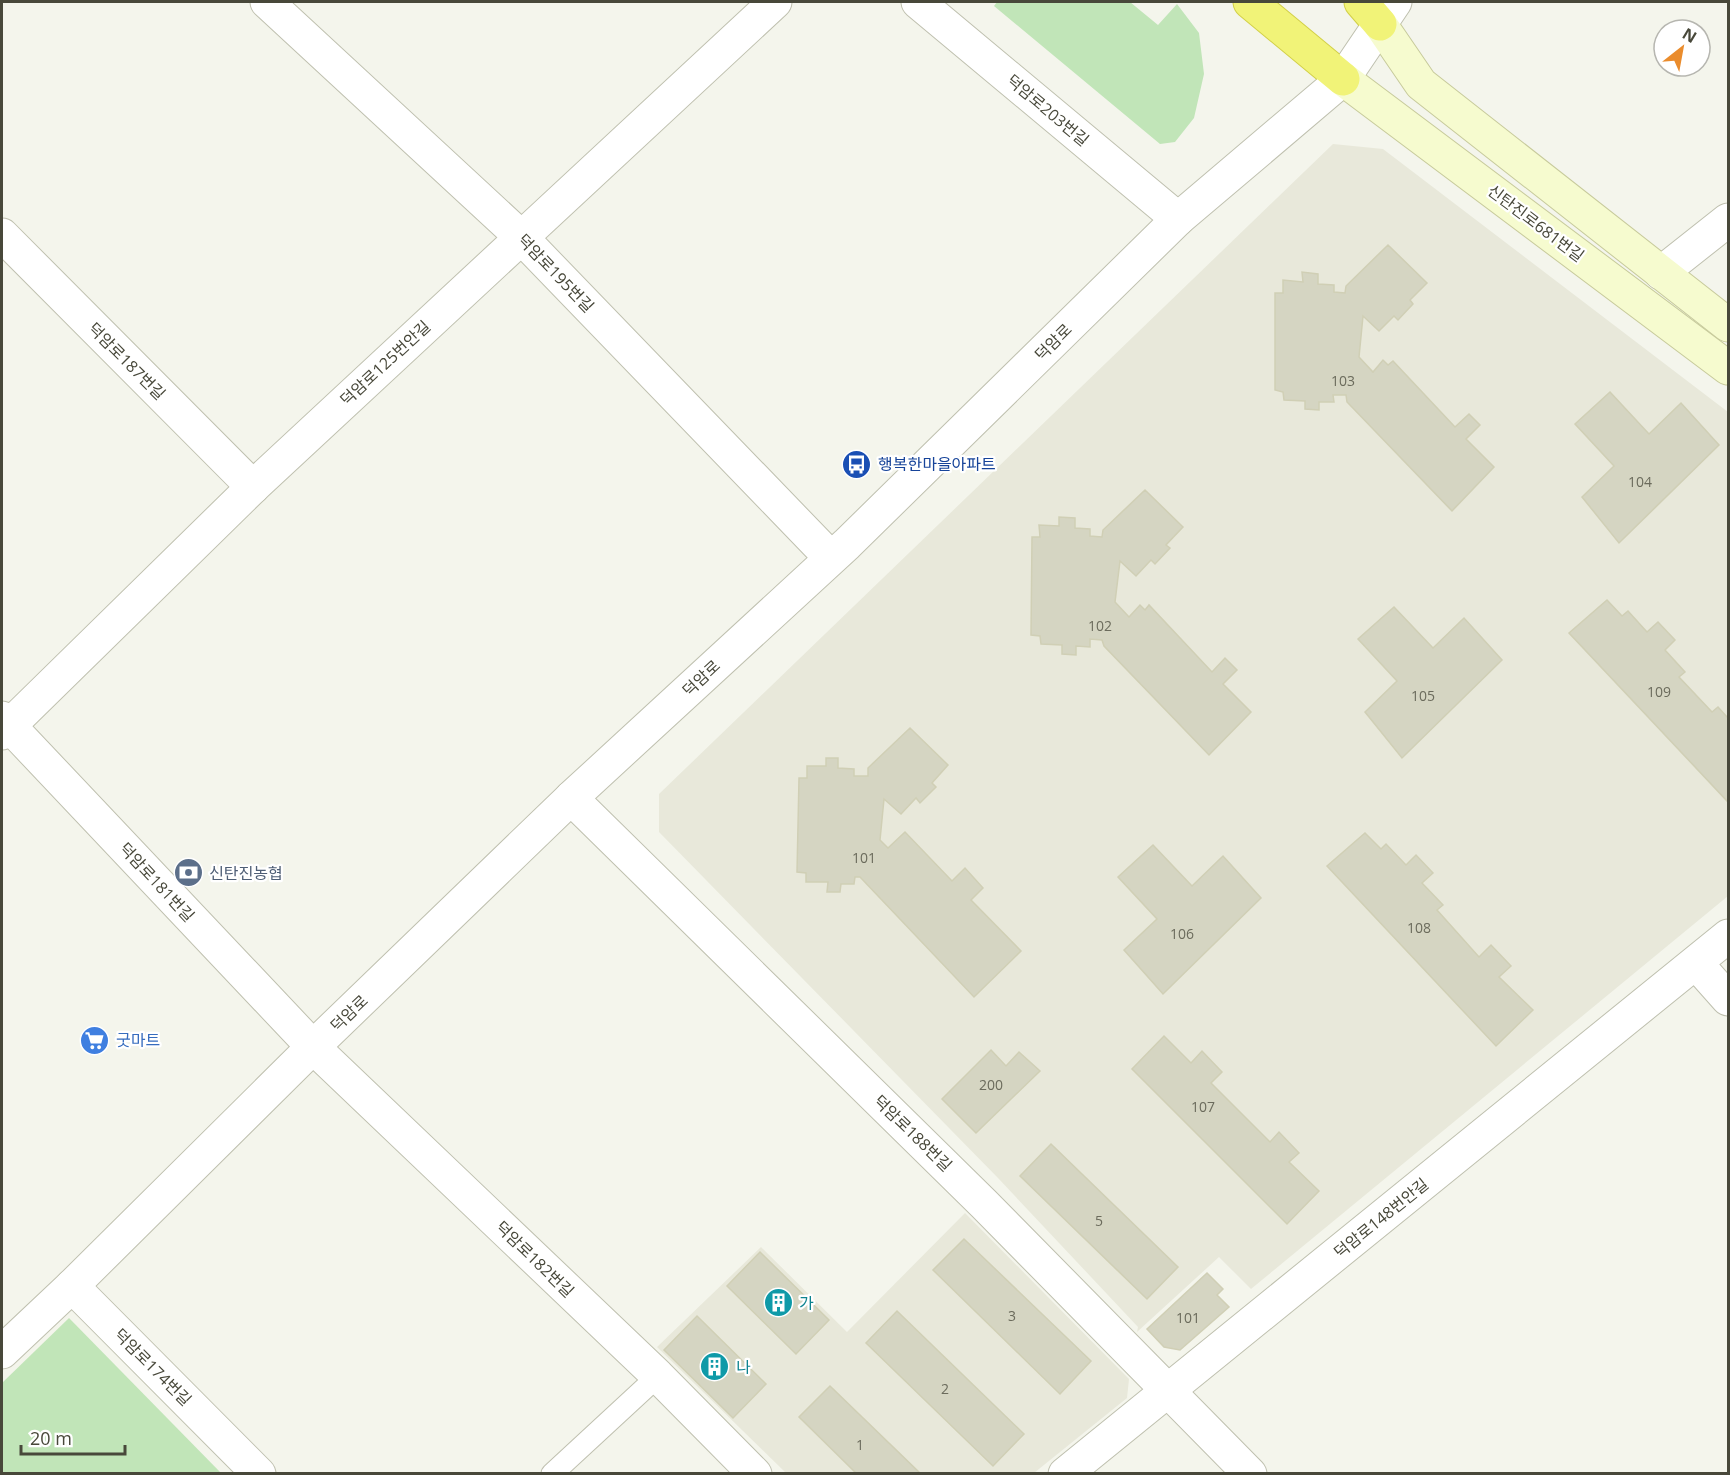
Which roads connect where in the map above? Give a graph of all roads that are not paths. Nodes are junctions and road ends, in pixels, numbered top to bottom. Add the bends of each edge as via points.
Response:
1 (267, 2) edge
2 (775, 2) edge
3 (918, 2) edge
4 (1250, 2) edge
5 (1379, 9) edge
6 (1343, 79) junction
7 (1178, 219) junction
8 (1728, 220) edge
9 (2, 235) edge
10 (520, 236) junction
11 (1661, 273) junction
12 (1728, 325) edge
13 (1728, 368) edge
14 (253, 487) junction
15 (831, 558) junction
16 (4, 725) edge
17 (571, 798) junction
18 (1728, 936) edge
19 (1696, 963) junction
20 (1728, 999) edge
21 (313, 1047) junction
22 (72, 1286) junction
23 (2, 1352) edge
24 (658, 1376) junction
25 (1168, 1391) junction
26 (259, 1473) edge
27 (552, 1473) edge
28 (754, 1473) edge
29 (1065, 1473) edge
30 (1250, 1473) edge

1 - 10 street, 덕암로195번길
2 - 10 street, 덕암로125번안길
3 - 7 street, 덕암로203번길
4 - 6 highway
5 - 6 street, 덕암로
5 - 11 main road via 1421,84
6 - 7 street, 덕암로
6 - 13 main road, 신탄진로681번길
7 - 15 street, 덕암로
8 - 11 street
9 - 14 street, 덕암로187번길
10 - 14 street, 덕암로125번안길
10 - 15 street, 덕암로195번길
11 - 12 main road
14 - 16 street, 덕암로125번안길
15 - 17 street, 덕암로
16 - 21 street, 덕암로181번길
17 - 21 street, 덕암로
17 - 25 street, 덕암로188번길 via 984,1204
18 - 19 street, 덕암로148번안길
19 - 20 street
19 - 25 street, 덕암로148번안길
21 - 22 street, 덕암로
21 - 24 street, 덕암로182번길
22 - 23 street, 덕암로
22 - 26 street, 덕암로174번길
24 - 27 lane
24 - 28 street, 덕암로182번길
25 - 29 street, 덕암로148번안길
25 - 30 street, 덕암로188번길

